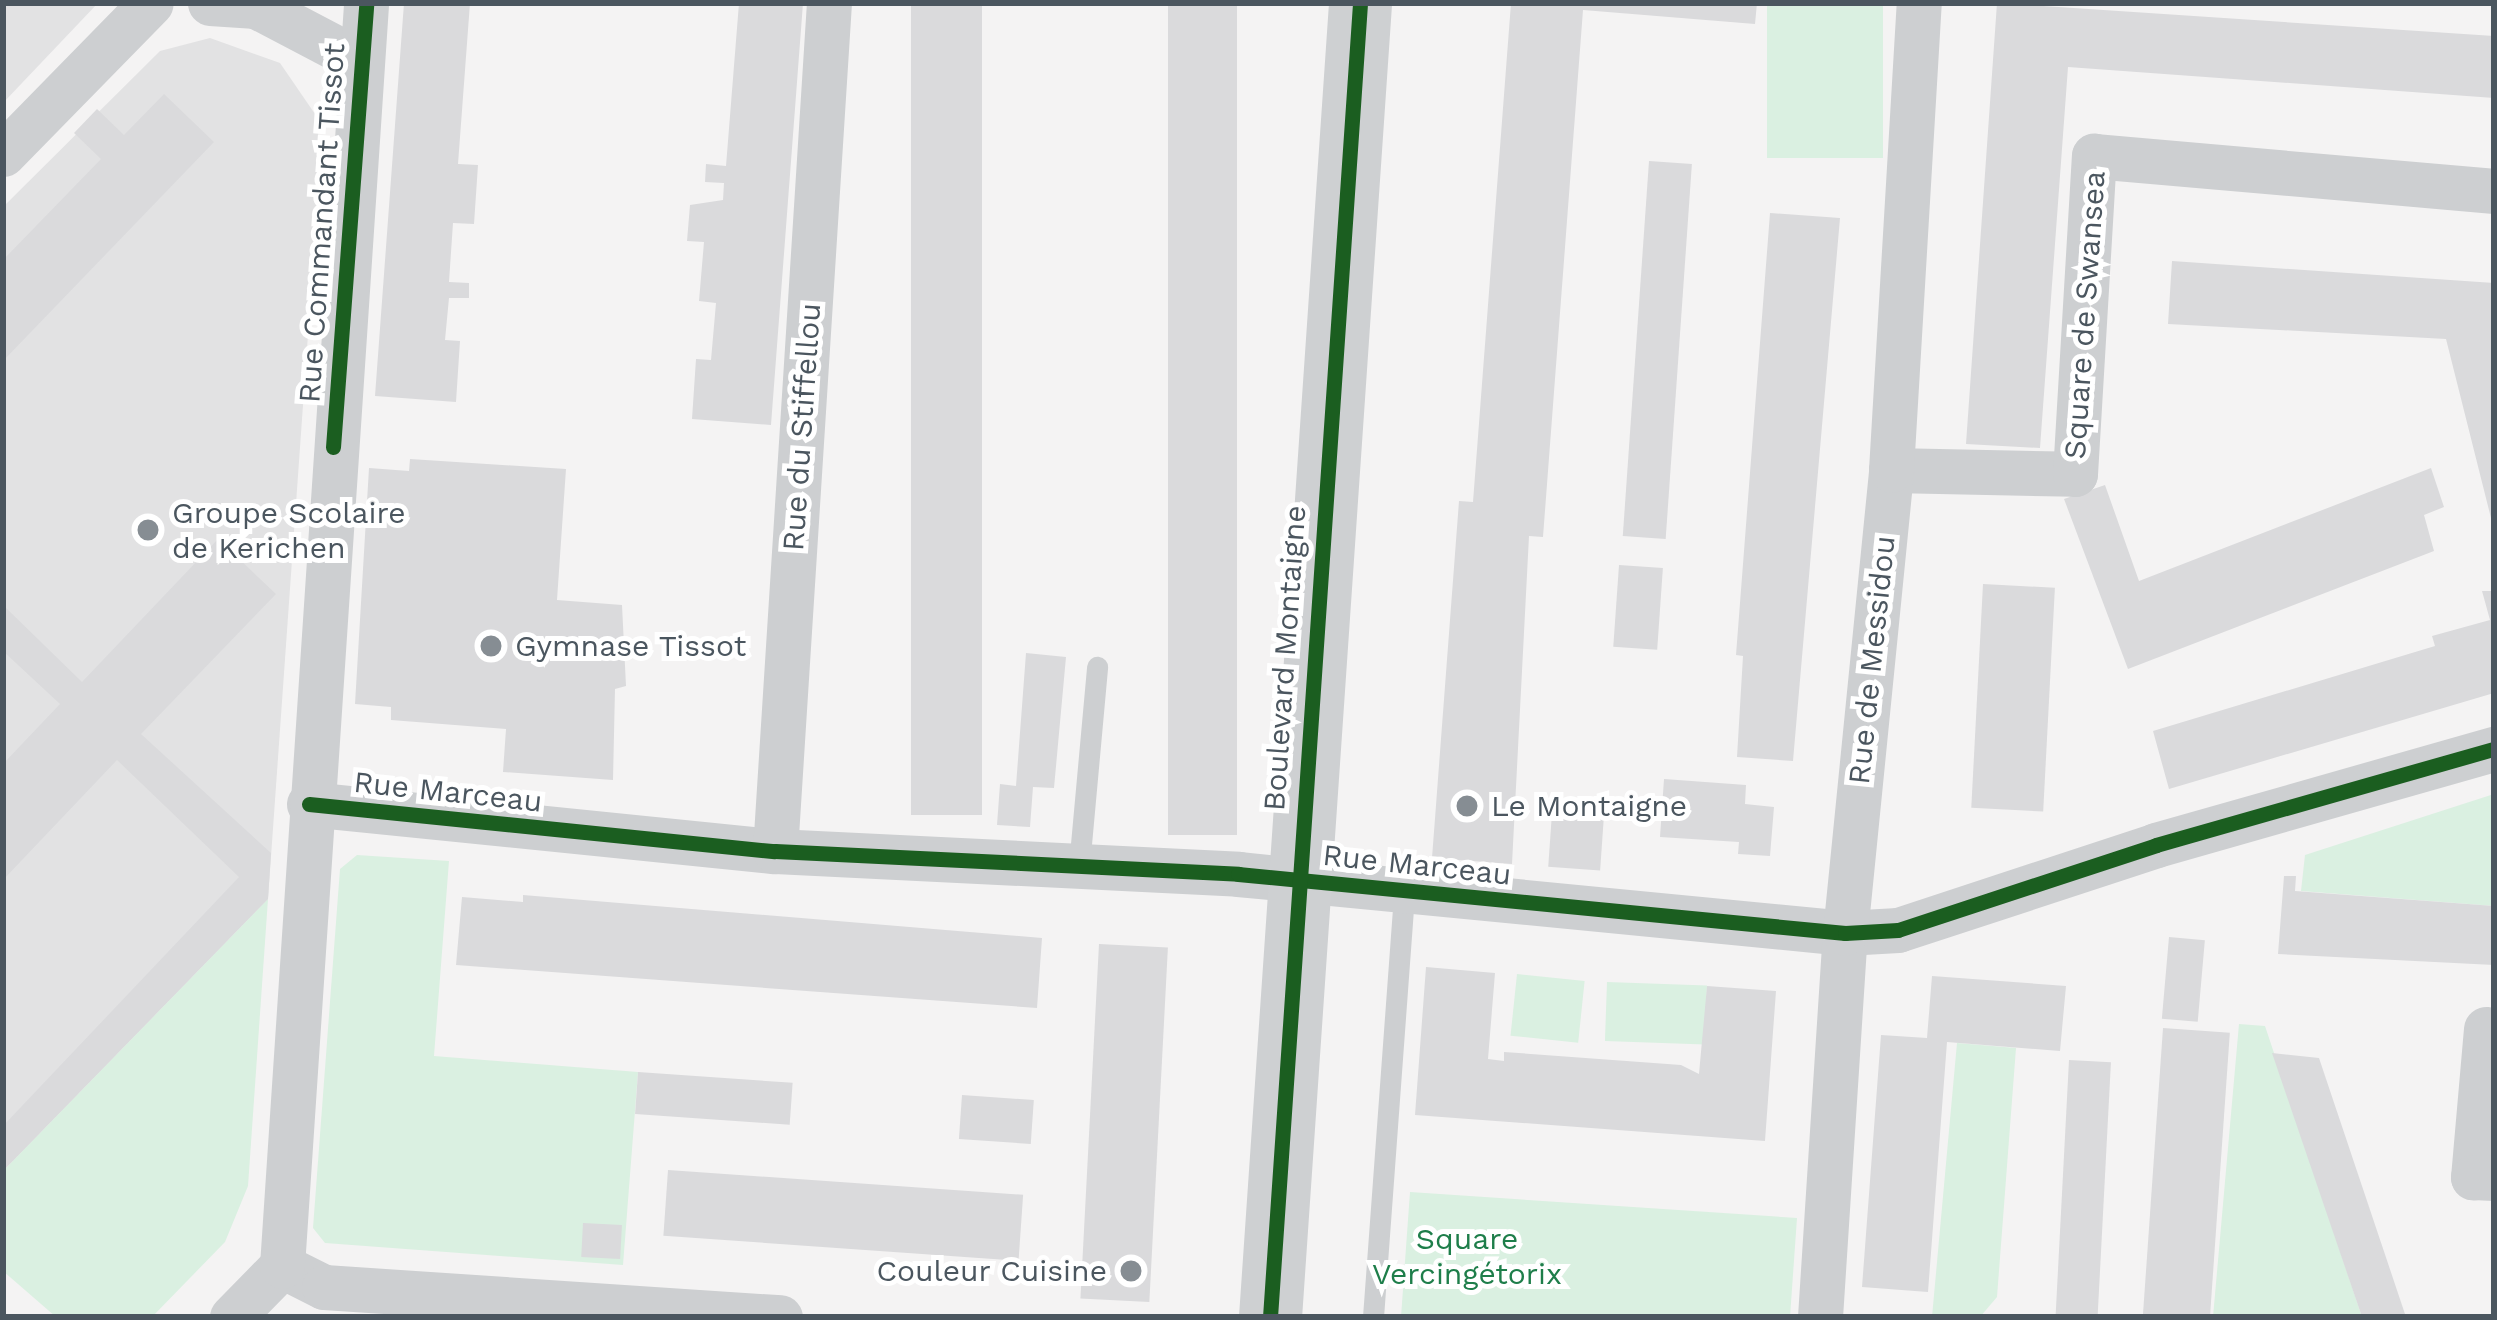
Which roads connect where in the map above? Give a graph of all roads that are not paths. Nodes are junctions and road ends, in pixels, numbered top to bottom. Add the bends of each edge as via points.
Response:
1 (151, 3) edge
2 (184, 3) edge
3 (210, 3) edge
4 (366, 3) edge
5 (829, 3) edge
6 (1360, 3) edge
7 (1919, 3) edge
8 (107, 44) junction
9 (359, 60) junction
10 (3, 154) edge
11 (2494, 190) edge
12 (1891, 470) junction
13 (1097, 667) dead end
14 (2494, 749) edge
15 (309, 804) junction
16 (775, 850) junction
17 (1079, 866) junction
18 (1296, 880) junction
19 (1404, 892) junction
20 (1845, 933) junction
21 (2486, 1029) dead end
22 (2494, 1178) edge
23 (282, 1266) junction
24 (232, 1317) edge
25 (781, 1317) edge
26 (1270, 1317) edge
27 (1373, 1317) edge
28 (1820, 1317) edge

1 - 8 street
2 - 8 street
3 - 9 street via 256,6
4 - 9 street, Rue Commandant Tissot
5 - 16 street, Rue du Stiffellou
6 - 18 main road, Boulevard Montaigne
7 - 12 street, Rue de Messidou
8 - 10 street
9 - 15 street, Rue Commandant Tissot
11 - 12 street, Square de Swansea via 2094,156 2074,474
12 - 20 street, Rue de Messidou
13 - 17 lane
14 - 20 street, Rue Marceau via 1898,930
15 - 16 street, Rue Marceau
15 - 23 street, Rue Commandant Tissot
16 - 17 street, Rue Marceau
17 - 18 street, Rue Marceau
18 - 19 street, Rue Marceau
18 - 26 main road, Boulevard Montaigne
19 - 20 street, Rue Marceau
19 - 27 lane
20 - 28 street, Rue de Messidou
21 - 22 street via 2473,1177
23 - 24 street
23 - 25 street via 323,1287

